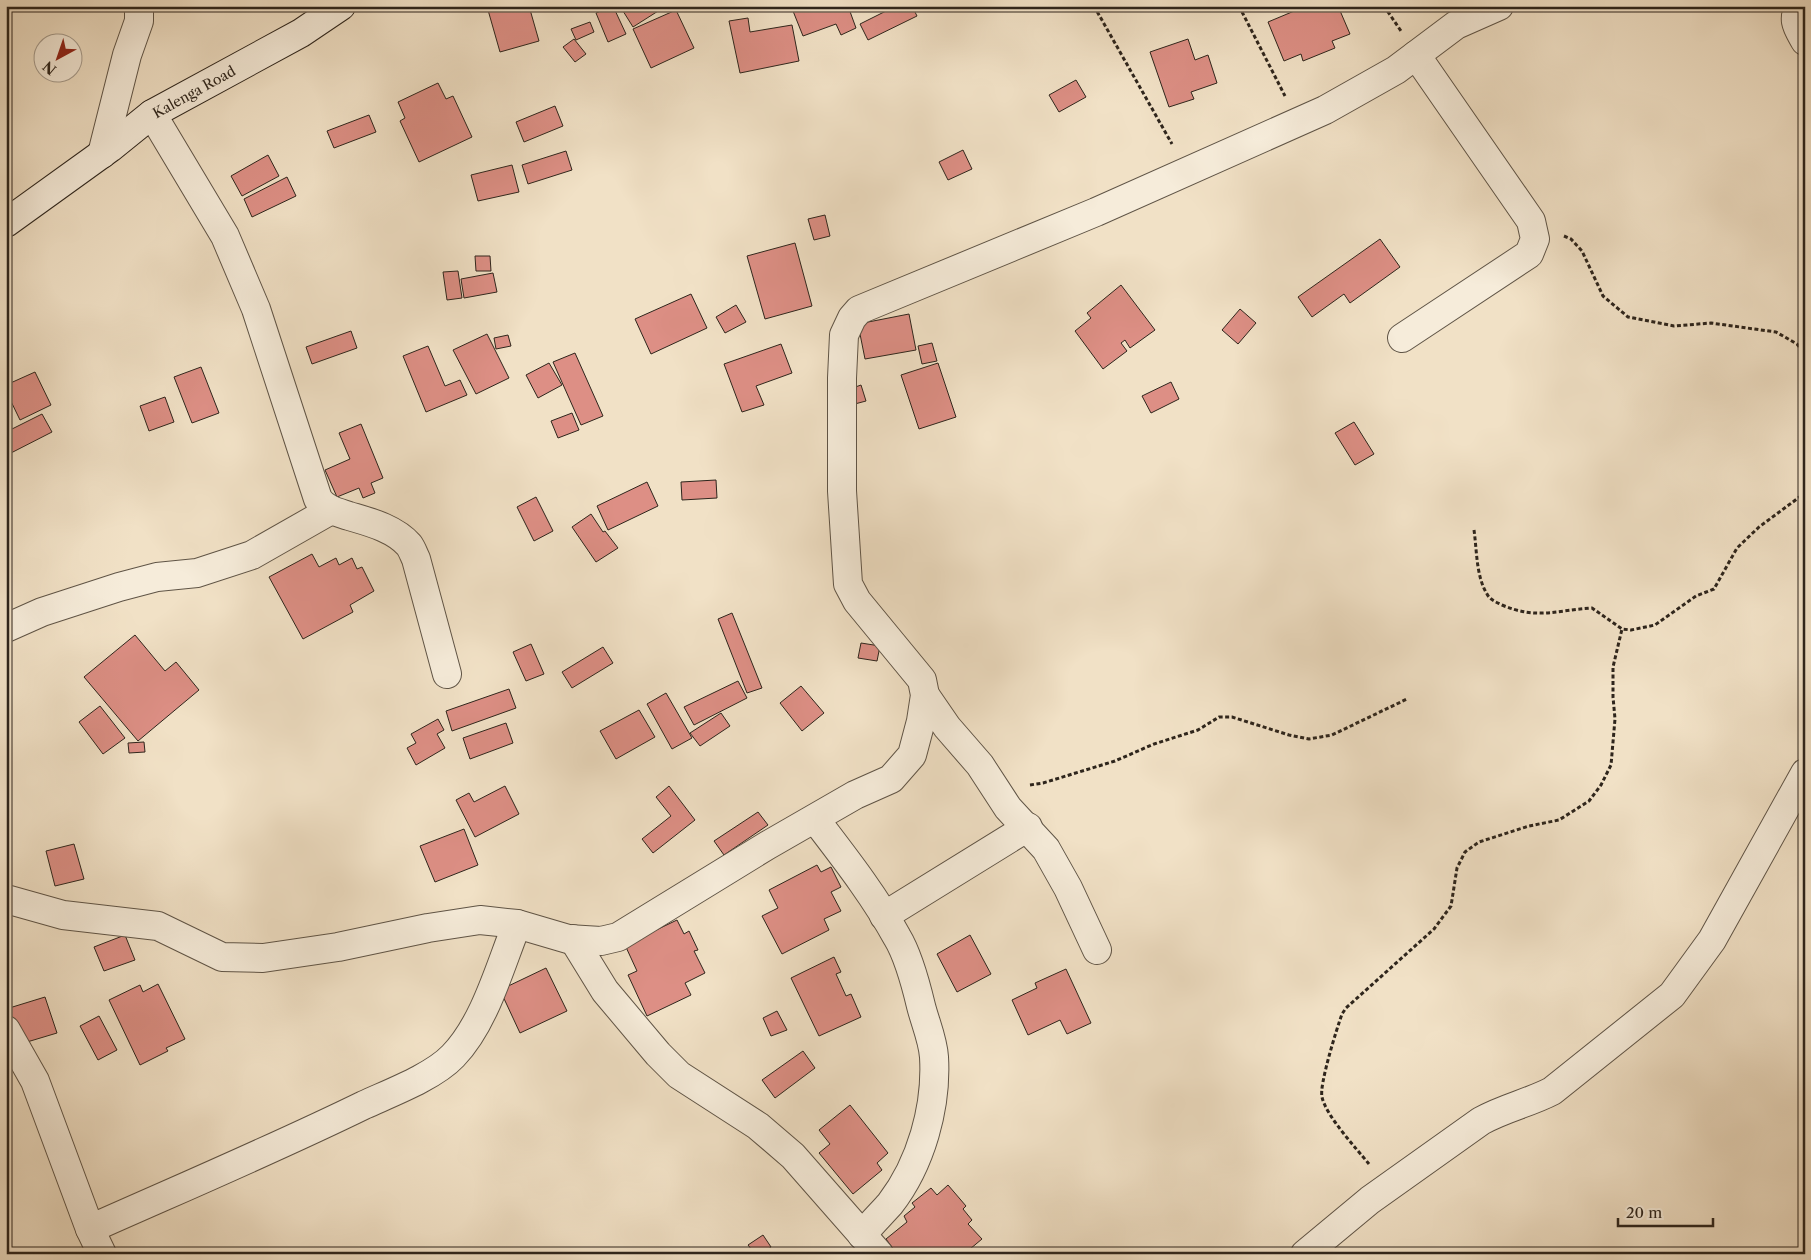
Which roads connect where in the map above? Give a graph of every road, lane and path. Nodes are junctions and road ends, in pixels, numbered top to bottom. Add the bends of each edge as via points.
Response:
1 (139, 6) edge
2 (341, 6) edge
3 (1094, 6) edge
4 (1239, 6) edge
5 (1499, 6) edge
6 (1800, 6) edge
7 (1805, 41) edge
8 (1416, 55) junction
9 (152, 114) junction
10 (1298, 122) junction
11 (102, 154) junction
12 (1188, 171) junction
13 (1532, 221) junction
14 (6, 223) edge
15 (1402, 338) dead end
16 (1805, 354) edge
17 (1805, 493) edge
18 (332, 510) junction
19 (1474, 530) dead end
20 (6, 628) edge
21 (1622, 629) junction
22 (447, 674) dead end
23 (925, 695) junction
24 (1407, 699) dead end
25 (1805, 773) edge
26 (997, 791) junction
27 (815, 819) junction
28 (1028, 827) junction
29 (6, 899) edge
30 (884, 916) junction
31 (517, 924) junction
32 (573, 939) junction
33 (1097, 950) dead end
34 (6, 1030) edge
35 (1387, 1189) junction
36 (90, 1228) junction
37 (870, 1244) edge
38 (102, 1254) edge
39 (1305, 1254) edge

1 - 11 street via 139,21
2 - 9 street, Kalenga Road via 301,33
3 - 12 path
4 - 10 path
5 - 8 street via 1456,25
6 - 7 street via 1795,20
8 - 10 street via 1396,70
8 - 13 street
9 - 11 street, Kalenga Road
9 - 18 street via 225,236 256,309 318,499
10 - 12 street
11 - 14 street, Kalenga Road
12 - 23 street via 859,310 852,318 844,335 842,378 842,491 848,584 857,601 922,680
13 - 15 street via 1535,239 1529,254
13 - 16 path via 1571,239 1582,251 1603,296 1628,317 1674,326 1711,323 1776,332 1797,344
17 - 21 path via 1737,548 1714,589 1696,596 1655,625
18 - 20 street via 252,554 197,573 157,577 119,587 42,612
18 - 22 street via 374,523 409,545 416,559
19 - 21 path via 1479,571 1486,594 1493,601 1516,611 1543,614 1592,608
21 - 35 path via 1613,667 1615,719 1611,765 1601,786 1589,801 1558,820 1479,842 1465,852 1457,868 1451,906 1434,929 1342,1014 1321,1095 1326,1109
23 - 26 street
23 - 27 street via 912,755 891,779 855,795
24 - 26 path via 1332,735 1309,740 1232,717 1219,717 1198,730 1115,761 1043,783
25 - 35 street via 1712,940 1672,995 1552,1090 1481,1121
26 - 28 street via 1008,808
27 - 30 street
27 - 32 street via 618,937 601,941
28 - 30 street
28 - 33 street via 1046,849 1068,888
29 - 31 street via 63,915 158,926 222,957 263,958 480,920
30 - 37 street via 899,939 917,989 934,1056 933,1095 921,1147
31 - 32 street
31 - 36 street via 470,1035 452,1057 427,1075 321,1126
32 - 37 street via 605,991 658,1054 679,1075 758,1126 793,1156
34 - 36 street via 36,1081
35 - 39 street
36 - 38 street

